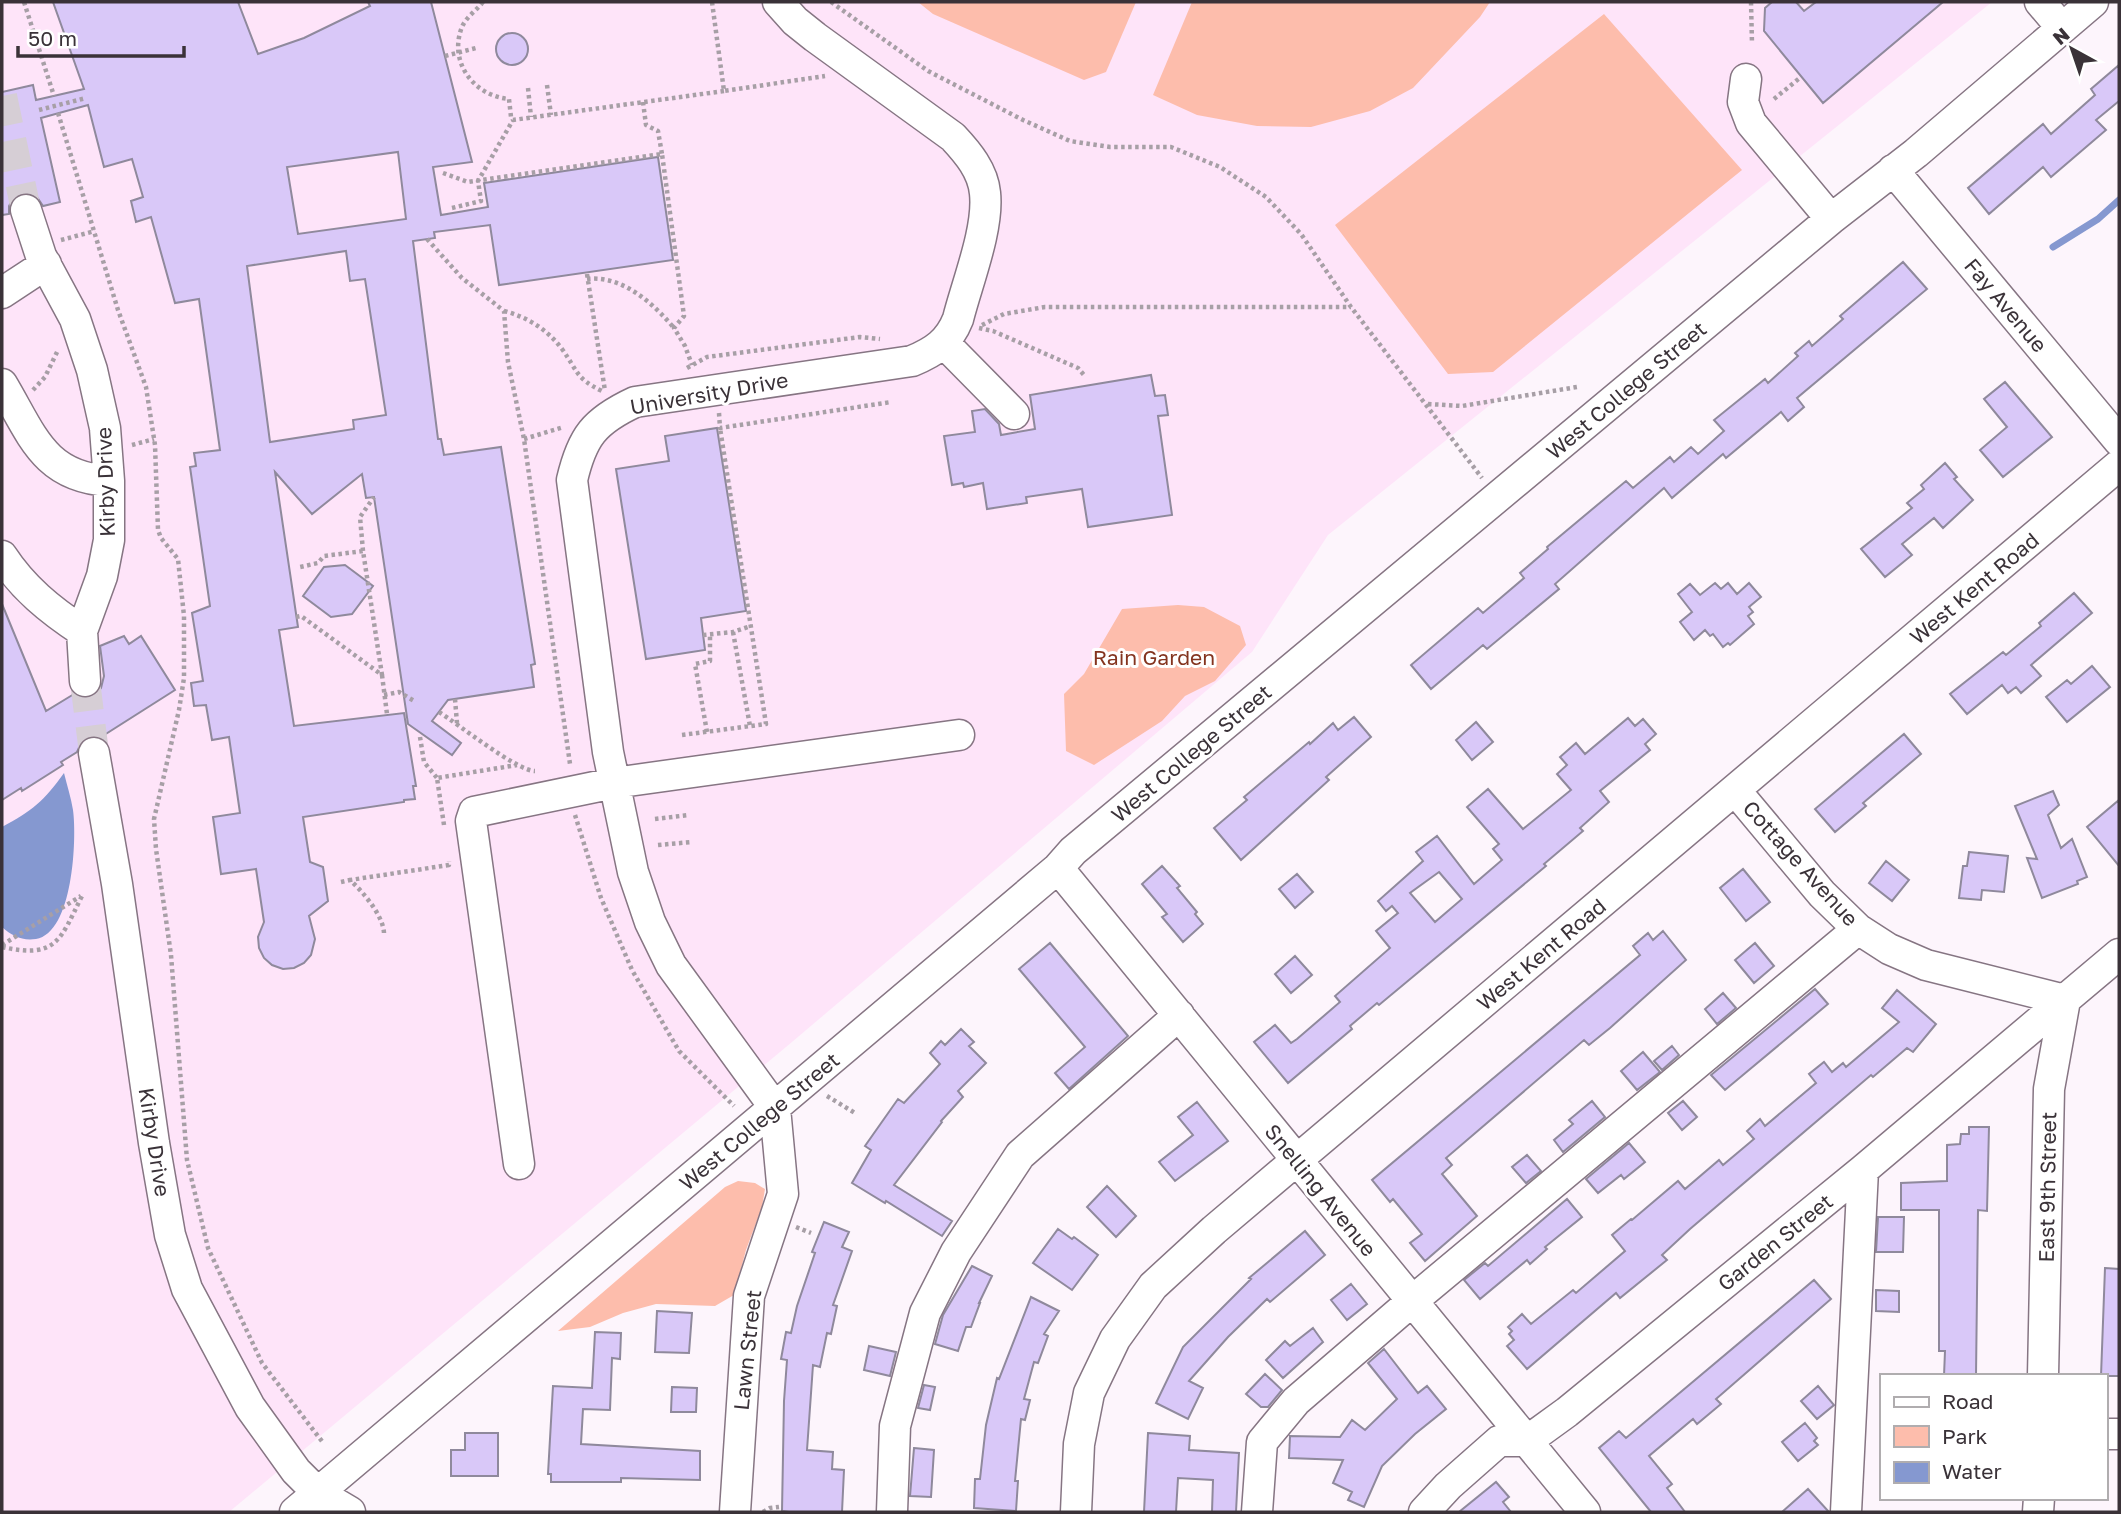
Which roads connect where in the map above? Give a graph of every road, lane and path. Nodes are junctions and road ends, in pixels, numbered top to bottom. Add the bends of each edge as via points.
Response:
1 (24, 2) edge
2 (483, 2) edge
3 (712, 2) edge
4 (778, 2) edge
5 (831, 2) edge
6 (1751, 2) edge
7 (2040, 2) edge
8 (2093, 2) edge
9 (2062, 29) junction
10 (1752, 44) dead end
11 (476, 48) dead end
12 (459, 52) junction
13 (445, 56) dead end
14 (835, 75) dead end
15 (1801, 77) dead end
16 (1746, 79) dead end
17 (547, 85) dead end
18 (528, 88) dead end
19 (724, 91) junction
20 (54, 96) dead end
21 (86, 97) dead end
22 (1774, 99) dead end
23 (643, 102) junction
24 (39, 110) dead end
25 (58, 113) dead end
26 (551, 115) junction
27 (531, 117) junction
28 (513, 120) junction
29 (662, 154) junction
30 (1893, 170) junction
31 (443, 173) dead end
32 (478, 181) junction
33 (481, 201) junction
34 (452, 208) dead end
35 (483, 208) dead end
36 (26, 210) tunnel mouth
37 (1831, 219) junction
38 (95, 231) junction
39 (427, 239) dead end
40 (49, 253) junction
41 (2, 293) edge
42 (1351, 307) junction
43 (118, 310) junction
44 (504, 311) junction
45 (111, 314) dead end
46 (674, 328) junction
47 (944, 343) junction
48 (60, 348) dead end
49 (692, 365) dead end
50 (1084, 375) dead end
51 (1577, 387) dead end
52 (14, 389) edge
53 (891, 402) dead end
54 (1427, 404) junction
55 (719, 408) dead end
56 (1014, 414) dead end
57 (720, 428) junction
58 (154, 439) junction
59 (144, 440) dead end
60 (2119, 441) edge
61 (2119, 465) edge
62 (109, 481) junction
63 (374, 497) dead end
64 (1497, 498) junction
65 (363, 551) junction
66 (2, 556) edge
67 (300, 567) dead end
68 (296, 617) dead end
69 (751, 626) junction
70 (82, 631) junction
71 (733, 632) junction
72 (710, 634) junction
73 (703, 635) dead end
74 (382, 675) junction
75 (85, 681) tunnel mouth
76 (384, 695) junction
77 (455, 699) dead end
78 (416, 702) dead end
79 (439, 712) dead end
80 (387, 713) dead end
81 (457, 724) junction
82 (750, 726) junction
83 (707, 732) junction
84 (681, 735) dead end
85 (959, 735) dead end
86 (420, 737) dead end
87 (94, 753) tunnel mouth
88 (579, 760) dead end
89 (517, 765) junction
90 (544, 770) dead end
91 (437, 778) junction
92 (614, 783) junction
93 (1735, 790) junction
94 (575, 814) dead end
95 (689, 814) dead end
96 (655, 819) dead end
97 (444, 827) dead end
98 (692, 842) dead end
99 (658, 845) dead end
100 (447, 852) dead end
101 (1058, 868) junction
102 (350, 880) junction
103 (341, 882) dead end
104 (1858, 929) junction
105 (384, 933) dead end
106 (2, 946) edge
107 (2119, 954) edge
108 (2065, 1000) junction
109 (1178, 1015) junction
110 (734, 1106) dead end
111 (775, 1108) junction
112 (1297, 1159) junction
113 (519, 1164) dead end
114 (1863, 1170) junction
115 (1411, 1302) junction
116 (2043, 1374) edge
117 (1527, 1441) junction
118 (324, 1444) dead end
119 (318, 1493) junction
120 (779, 1507) dead end
121 (295, 1512) edge
122 (350, 1512) edge
123 (735, 1512) edge
124 (763, 1512) edge
125 (892, 1512) edge
126 (1076, 1512) edge
127 (1257, 1512) edge
128 (1424, 1512) edge
129 (1585, 1512) edge
130 (1846, 1512) edge

1 - 20 path
2 - 12 path via 460,31
3 - 19 path
4 - 47 street via 815,37 953,137 980,173 985,192 984,226 958,319
5 - 42 path via 928,71 1070,141 1110,147 1171,147 1241,179 1286,216
6 - 10 path
7 - 9 street
8 - 9 street, West College Street
9 - 30 street, West College Street
11 - 12 path
12 - 13 path
12 - 28 path via 470,80 489,96 509,99
14 - 19 path
15 - 22 path
16 - 37 street via 1743,102 1751,123
17 - 26 path
18 - 27 path
19 - 23 path
21 - 24 path, bridge
23 - 26 path
23 - 29 path via 646,125 658,131
25 - 38 path
26 - 27 path
27 - 28 path
28 - 32 path
29 - 32 path
29 - 46 path via 684,316
30 - 37 street, West College Street
30 - 60 street, Fay Avenue
31 - 32 path via 468,183
32 - 33 path
33 - 34 path
33 - 35 path
36 - 40 street, Kirby Drive via 36,242
37 - 64 street, West College Street
38 - 40 path
38 - 43 path
39 - 44 path via 462,278
40 - 41 street
40 - 62 street, Kirby Drive via 92,370 105,428
42 - 50 path via 1045,307 1004,314 978,327 1078,368
42 - 54 path
43 - 45 path
43 - 58 path via 146,387
44 - 46 path via 536,324 561,348 584,382 603,390 587,277 631,290
44 - 88 path via 570,764
46 - 49 path
47 - 56 street
47 - 92 street, University Drive via 912,360 635,402 613,412 590,433 578,454 572,480
48 - 52 path via 44,377
51 - 54 path via 1462,406
52 - 62 street via 48,458 77,477
53 - 57 path
54 - 64 path
55 - 57 path
57 - 69 path
58 - 59 path
58 - 118 path via 158,530 178,559 184,616 184,678 154,819 171,955 187,1160 208,1248 262,1363
61 - 93 street, West Kent Road
62 - 70 street, Kirby Drive via 109,540 102,576
63 - 65 path via 360,516
64 - 101 street, West College Street
65 - 67 path via 324,556 318,563
65 - 74 path
66 - 70 street via 30,592
68 - 74 path via 301,616
69 - 71 path
69 - 82 path via 766,724
70 - 75 street, Kirby Drive
71 - 72 path
71 - 82 path
72 - 73 path
72 - 83 path via 710,661 695,664
74 - 76 path
76 - 78 path via 399,692
76 - 80 path
77 - 81 path
79 - 81 path
81 - 89 path
82 - 83 path
83 - 84 path
85 - 92 street
86 - 91 path via 424,762
87 - 119 street, Kirby Drive via 170,1235 187,1289 250,1407 296,1471
89 - 90 path via 531,772
89 - 91 path
91 - 97 path
92 - 111 street, University Drive via 633,872 655,933 671,965
92 - 113 street via 477,810 472,818
93 - 104 street, Cottage Avenue via 1822,894
93 - 112 street, West Kent Road
94 - 110 path via 601,898 632,970 679,1051
95 - 96 path
98 - 99 path
100 - 102 path via 449,864
101 - 109 street, Snelling Avenue
101 - 111 street, West College Street
102 - 103 path
102 - 105 path via 384,926
104 - 108 street, Cottage Avenue via 1926,965
104 - 115 street
106 - 106 path via 11,940 82,896 65,933 44,950
107 - 108 street, Garden Street
108 - 114 street, Garden Street
108 - 116 street, East 9th Street via 2049,1089
109 - 112 street, Snelling Avenue
109 - 125 street via 1020,1155 956,1252 925,1313 895,1426
111 - 119 street, West College Street
111 - 123 street, Lawn Street via 783,1194 749,1296
112 - 115 street, Snelling Avenue
112 - 126 street, West Kent Road via 1153,1286 1115,1339 1089,1393 1079,1444
114 - 117 street, Garden Street
114 - 130 street
115 - 117 street, Snelling Avenue
115 - 127 street via 1296,1401 1262,1442
117 - 128 street, Garden Street via 1499,1441
117 - 129 street, Snelling Avenue
119 - 121 street, West College Street
119 - 122 street, Kirby Drive
120 - 124 path

